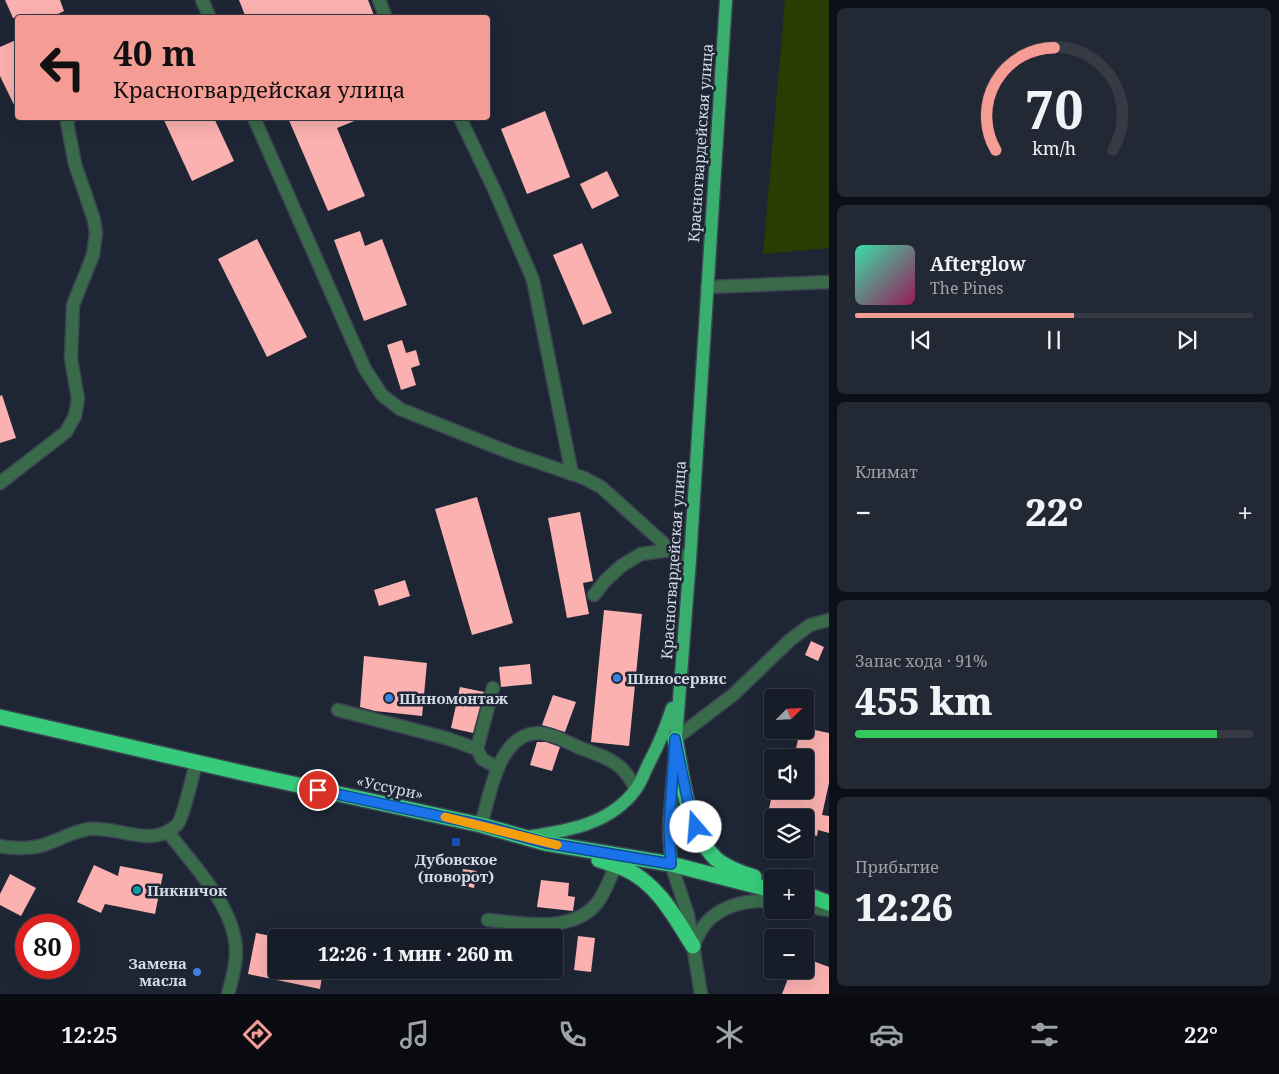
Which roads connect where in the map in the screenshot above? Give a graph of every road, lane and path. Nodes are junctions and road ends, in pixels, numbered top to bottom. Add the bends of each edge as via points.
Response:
1 (202, 0) edge
2 (379, 0) edge
3 (726, 0) edge
4 (209, 15) edge
5 (385, 15) edge
6 (68, 120) edge
7 (255, 120) edge
8 (461, 120) edge
9 (829, 282) edge
10 (708, 287) junction
11 (572, 474) junction
12 (0, 483) edge
13 (671, 550) junction
14 (690, 560) junction
15 (594, 595) dead end
16 (829, 620) edge
17 (679, 687) junction
18 (493, 688) dead end
19 (338, 710) dead end
20 (0, 717) edge
21 (675, 739) junction
22 (477, 749) junction
23 (196, 763) junction
24 (498, 768) junction
25 (636, 788) junction
26 (481, 825) junction
27 (168, 832) junction
28 (525, 837) junction
29 (546, 843) junction
30 (0, 846) edge
31 (671, 864) junction
32 (616, 865) junction
33 (764, 880) edge
34 (764, 888) edge
35 (764, 900) edge
36 (814, 900) edge
37 (828, 905) edge
38 (814, 906) edge
39 (488, 920) dead end
40 (693, 946) junction
41 (228, 994) edge
42 (700, 994) edge

1 - 4 street
2 - 5 street
3 - 10 main road, Красногвардейская улица
6 - 12 street via 75,164 96,234 93,254 72,305 71,359 78,399 75,416 66,432
7 - 11 street via 365,369 382,394 400,409
8 - 11 street via 533,280
9 - 10 street
10 - 14 main road, Красногвардейская улица
11 - 13 street via 601,487
13 - 14 street
13 - 15 street via 641,554 621,566
14 - 17 main road, Красногвардейская улица
16 - 21 street via 810,625 790,640 734,694
17 - 21 main road, Красногвардейская улица
17 - 25 main road via 666,730
18 - 22 street
19 - 22 street
20 - 23 highway, «Уссури»
21 - 31 main road, Красногвардейская улица via 669,827
21 - 33 highway via 689,807 706,846 726,866
22 - 24 street via 482,759
23 - 26 highway, «Уссури»
23 - 27 street via 179,823
24 - 25 street via 516,741 539,733 612,761
24 - 26 street
25 - 28 main road via 622,805 606,816 568,830
26 - 28 highway, «Уссури»
27 - 30 street via 151,837 110,829 89,829 32,848
27 - 41 street via 208,882 234,932 236,952
28 - 29 highway, «Уссури»
29 - 31 highway, «Уссури»
29 - 32 highway
31 - 34 highway, «Уссури»
31 - 40 street via 688,915
32 - 39 street via 598,902 586,914 575,919 554,924
32 - 40 highway via 650,885
35 - 40 street via 734,905 718,912 706,923
36 - 37 highway
37 - 38 street
40 - 42 street

